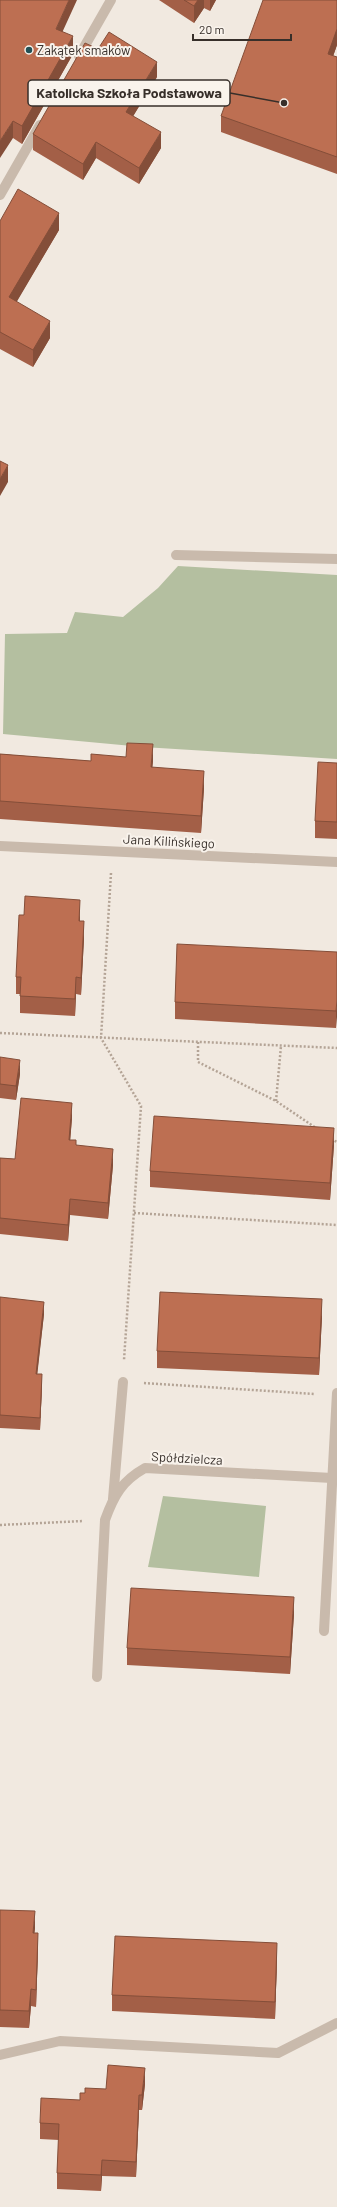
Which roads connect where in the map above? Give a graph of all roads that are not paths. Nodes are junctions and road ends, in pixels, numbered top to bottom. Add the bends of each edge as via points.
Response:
1 (111, 0) edge
2 (75, 63) edge
3 (44, 118) edge
4 (0, 195) edge
5 (176, 555) dead end
6 (337, 559) edge
7 (0, 846) edge
8 (337, 862) edge
9 (123, 1382) road end
10 (337, 1394) edge
11 (332, 1478) junction
12 (113, 1499) junction
13 (324, 1631) dead end
14 (97, 1677) dead end
15 (337, 2023) edge
16 (0, 2055) edge

1 - 2 street
3 - 4 street
5 - 6 street
7 - 8 street, Jana Kilińskiego
9 - 12 street
10 - 11 street
11 - 12 street, Spółdzielcza via 145,1468 129,1477
11 - 13 street
12 - 14 street, Spółdzielcza via 105,1520
15 - 16 street via 278,2053 60,2041

